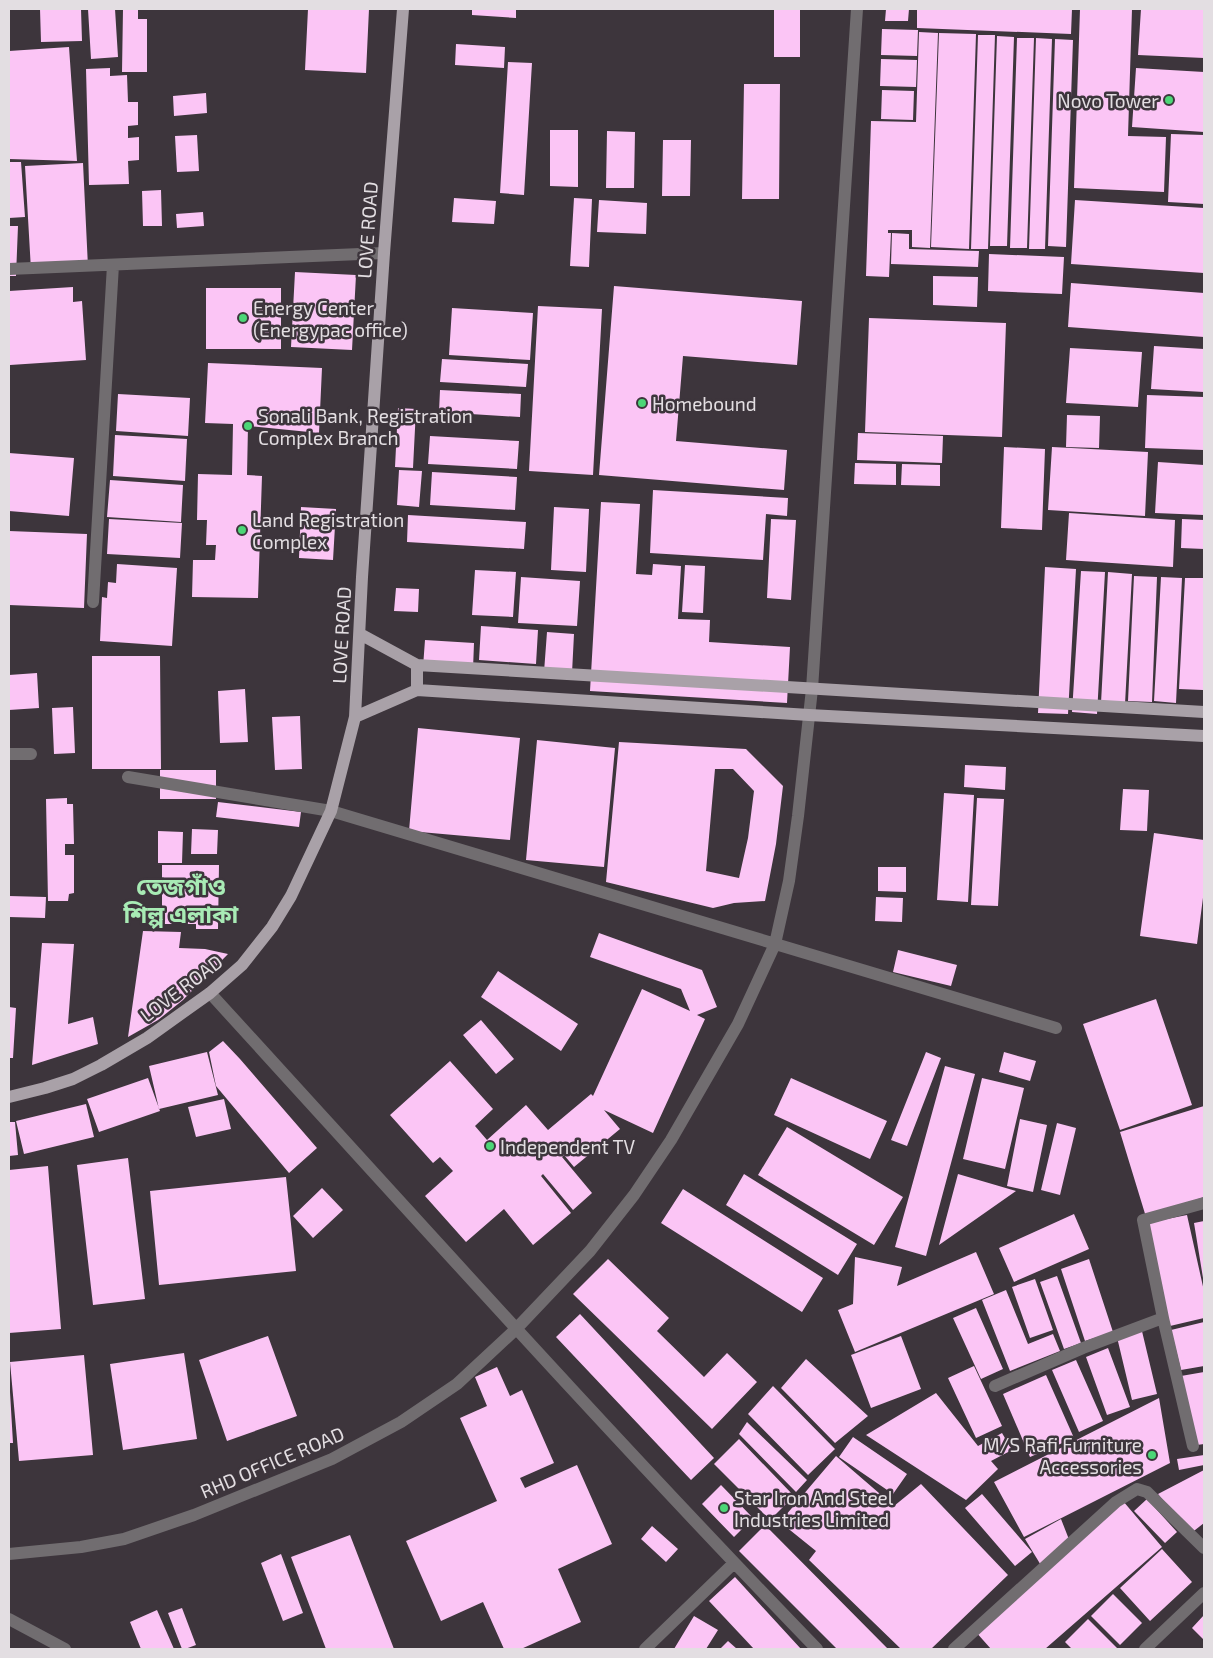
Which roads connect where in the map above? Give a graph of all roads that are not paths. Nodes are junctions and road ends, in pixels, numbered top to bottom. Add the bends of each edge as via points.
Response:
1 (403, 9) edge
2 (857, 9) edge
3 (384, 252) junction
4 (113, 265) junction
5 (9, 269) edge
6 (94, 602) dead end
7 (360, 634) junction
8 (417, 666) junction
9 (417, 690) junction
10 (812, 690) junction
11 (1204, 712) edge
12 (809, 715) junction
13 (355, 717) junction
14 (1204, 736) edge
15 (9, 754) edge
16 (31, 754) dead end
17 (128, 776) dead end
18 (331, 811) junction
19 (775, 944) junction
20 (210, 993) junction
21 (1056, 1028) dead end
22 (9, 1096) edge
23 (1204, 1203) edge
24 (1163, 1318) junction
25 (516, 1329) junction
26 (995, 1386) dead end
27 (1193, 1446) dead end
28 (1204, 1548) edge
29 (9, 1554) edge
30 (734, 1564) junction
31 (1204, 1593) edge
32 (9, 1620) edge
33 (65, 1649) edge
34 (645, 1649) edge
35 (817, 1649) edge
36 (954, 1649) edge
37 (1145, 1649) edge

1 - 3 main road, LOVE ROAD
2 - 10 street, RHD OFFICE ROAD
3 - 4 street
3 - 7 main road, LOVE ROAD
4 - 5 street
4 - 6 street
7 - 8 main road
7 - 13 main road, LOVE ROAD
8 - 9 main road
8 - 10 main road
9 - 12 main road
9 - 13 main road
10 - 11 main road
10 - 12 street, RHD OFFICE ROAD
12 - 14 main road
12 - 19 street, RHD OFFICE ROAD via 789,881
13 - 18 main road, LOVE ROAD
15 - 16 street
17 - 18 street
18 - 19 street
18 - 20 main road, LOVE ROAD via 291,896 272,927 242,964
19 - 21 street
19 - 25 street, RHD OFFICE ROAD via 738,1024 671,1140 634,1195 590,1252
20 - 22 main road, LOVE ROAD via 101,1066 73,1079
20 - 25 street
23 - 24 street via 1143,1220
24 - 26 street via 1082,1348
24 - 27 street
25 - 29 street, RHD OFFICE ROAD via 457,1384 401,1422 332,1459 194,1515 124,1539
25 - 30 street
28 - 36 street via 1147,1492 1137,1489 1116,1502
30 - 34 street
30 - 35 street
31 - 37 street
32 - 33 street

